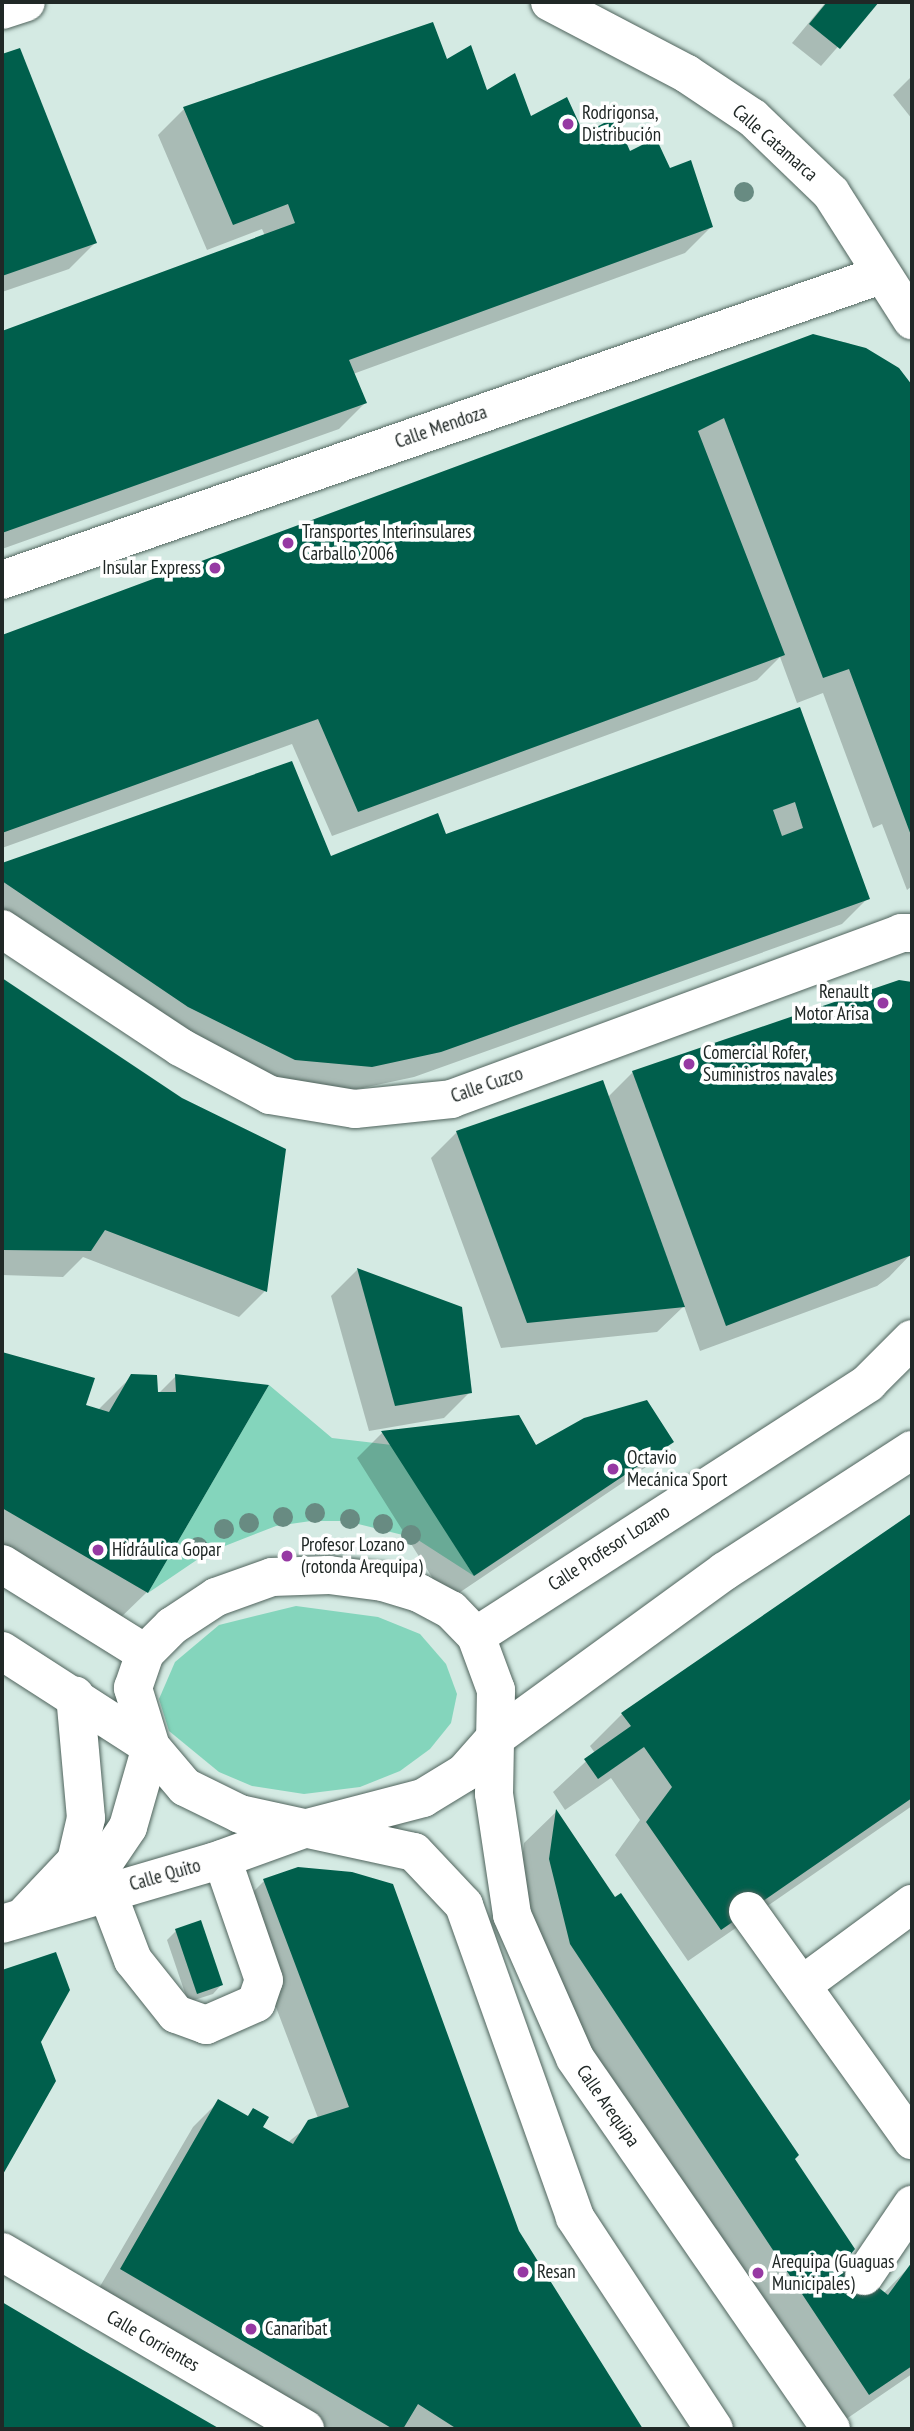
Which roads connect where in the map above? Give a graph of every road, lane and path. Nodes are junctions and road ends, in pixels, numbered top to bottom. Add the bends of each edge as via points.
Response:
1 (26, 2) edge
2 (550, 2) edge
3 (2, 10) edge
4 (881, 275) junction
5 (912, 320) edge
6 (2, 580) edge
7 (2, 929) edge
8 (912, 933) edge
9 (912, 1339) edge
10 (912, 1450) edge
11 (2, 1564) edge
12 (476, 1636) junction
13 (2, 1651) edge
14 (145, 1653) junction
15 (75, 1695) junction
16 (495, 1738) junction
17 (151, 1747) junction
18 (304, 1829) junction
19 (222, 1859) junction
20 (107, 1892) junction
21 (912, 1904) edge
22 (748, 1911) dead end
23 (13, 1920) edge
24 (802, 1986) junction
25 (912, 2140) edge
26 (912, 2205) edge
27 (2, 2252) edge
28 (864, 2276) dead end
29 (305, 2429) edge
30 (714, 2429) edge
31 (831, 2429) edge

1 - 3 street
2 - 4 street, Calle Catamarca via 687,74 753,118 831,193
4 - 5 street, Calle Catamarca
4 - 6 street, Calle Mendoza
7 - 8 street, Calle Cuzco via 180,1046 270,1095 355,1109 451,1099 901,933
9 - 12 street, Calle Profesor Lozano via 868,1383
10 - 16 street via 725,1571
11 - 14 street
12 - 14 street via 451,1610 407,1589 329,1575 272,1577 216,1597 172,1626
12 - 16 street, Calle Arequipa via 496,1690
13 - 15 street
14 - 17 street via 133,1688
15 - 17 street
15 - 23 street via 86,1818 76,1861
16 - 18 street, Calle Quito via 464,1773 423,1798
16 - 31 street, Calle Arequipa via 494,1794 512,1915 575,2058
17 - 18 street via 185,1787 240,1814
17 - 23 street, Calle Quito via 128,1828 95,1876
18 - 19 street, Calle Quito
18 - 30 street via 414,1852 464,1905 575,2217
19 - 20 street, Calle Quito
19 - 20 street via 264,1980 256,2003 206,2025 176,2014 133,1960
20 - 23 street, Calle Quito
21 - 24 street
22 - 24 street
24 - 25 street
26 - 28 street
27 - 29 street, Calle Corrientes

